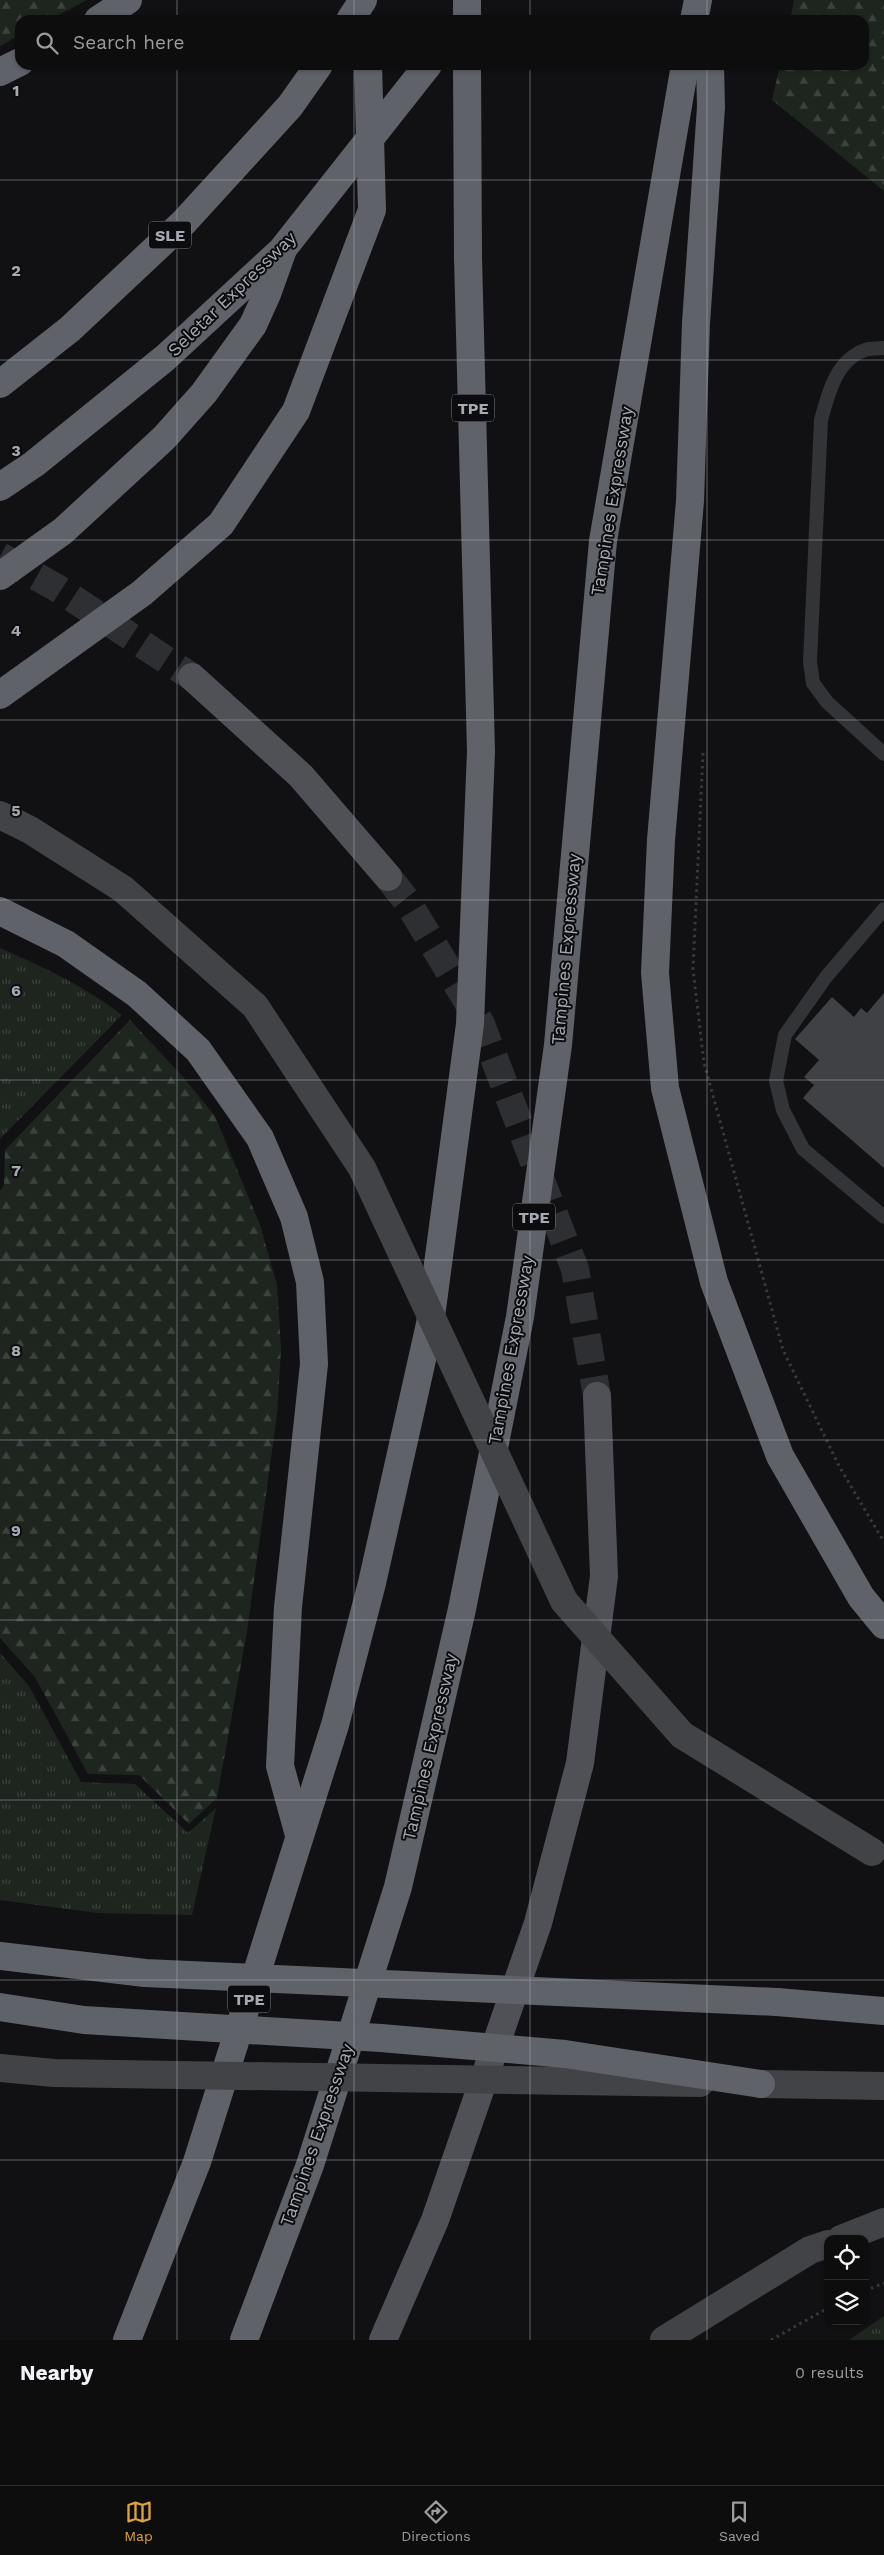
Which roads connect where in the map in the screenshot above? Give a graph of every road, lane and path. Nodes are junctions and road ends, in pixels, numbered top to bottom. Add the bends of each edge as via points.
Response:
1 (128, 0) edge
2 (365, 0) edge
3 (467, 0) edge
4 (698, 0) edge
5 (708, 0) edge
6 (106, 15) edge
7 (354, 15) edge
8 (366, 15) edge
9 (458, 15) edge
10 (467, 15) edge
11 (695, 15) edge
12 (709, 15) edge
13 (15, 64) edge
14 (315, 70) edge
15 (368, 70) edge
16 (424, 70) edge
17 (467, 70) edge
18 (684, 70) edge
19 (710, 70) edge
20 (0, 72) edge
21 (282, 250) junction
22 (884, 348) edge
23 (0, 384) edge
24 (0, 487) edge
25 (0, 576) edge
26 (192, 677) tunnel mouth
27 (0, 695) edge
28 (703, 749) dead end
29 (884, 754) edge
30 (0, 815) edge
31 (388, 877) tunnel mouth
32 (884, 909) edge
33 (0, 911) edge
34 (884, 1217) edge
35 (596, 1396) tunnel mouth
36 (884, 1542) edge
37 (884, 1625) edge
38 (299, 1835) junction
39 (878, 1854) edge
40 (0, 1956) edge
41 (0, 2007) edge
42 (884, 2011) edge
43 (0, 2068) edge
44 (762, 2084) junction
45 (884, 2086) edge
46 (884, 2222) edge
47 (851, 2235) edge
48 (824, 2245) edge
49 (884, 2283) edge
50 (869, 2289) edge
51 (824, 2310) edge
52 (127, 2340) edge
53 (244, 2340) edge
54 (382, 2340) edge
55 (664, 2340) edge
56 (771, 2340) edge

1 - 6 highway
2 - 7 highway
2 - 8 highway
3 - 9 highway
3 - 10 highway, bridge
4 - 11 highway
5 - 12 highway
13 - 20 highway
14 - 23 highway, SLE via 290,106 184,222 70,330
15 - 27 highway, bridge via 372,210 296,411 221,524 142,592
16 - 21 highway, Seletar Expressway
17 - 38 highway, TPE via 468,258 481,751 470,1024 430,1324 372,1583 335,1725
18 - 53 highway, Tampines Expressway / TPE via 603,541 558,1044 518,1326 462,1609 398,1887 310,2165
19 - 37 highway via 712,107 696,323 690,501 661,840 655,973 665,1088 714,1282 780,1456 861,1597
21 - 24 highway, Seletar Expressway via 165,358 34,464
21 - 25 highway via 253,324 204,394 164,438 62,530
22 - 29 lane via 864,350 840,368 828,392 821,420 810,662 813,684 827,702
26 - 31 main road via 301,776
28 - 36 path via 693,969 704,1064 783,1350 839,1466
30 - 39 main road, bridge via 30,830 123,889 255,1006 362,1168 564,1601 682,1735
32 - 34 lane via 826,978 786,1035 776,1081 782,1110 803,1149
33 - 38 highway via 66,944 137,994 198,1050 260,1138 294,1216 310,1282 314,1364 288,1607 280,1766
35 - 54 main road via 604,1576 580,1763 535,1932 436,2220
38 - 52 highway, TPE via 197,2162
40 - 42 highway, bridge via 145,1973 777,2002
41 - 44 highway, bridge via 84,2020 381,2038 565,2054
43 - 44 main road, bridge via 54,2073
44 - 45 main road
46 - 47 main road
48 - 55 main road via 810,2250
49 - 50 path
51 - 56 path

